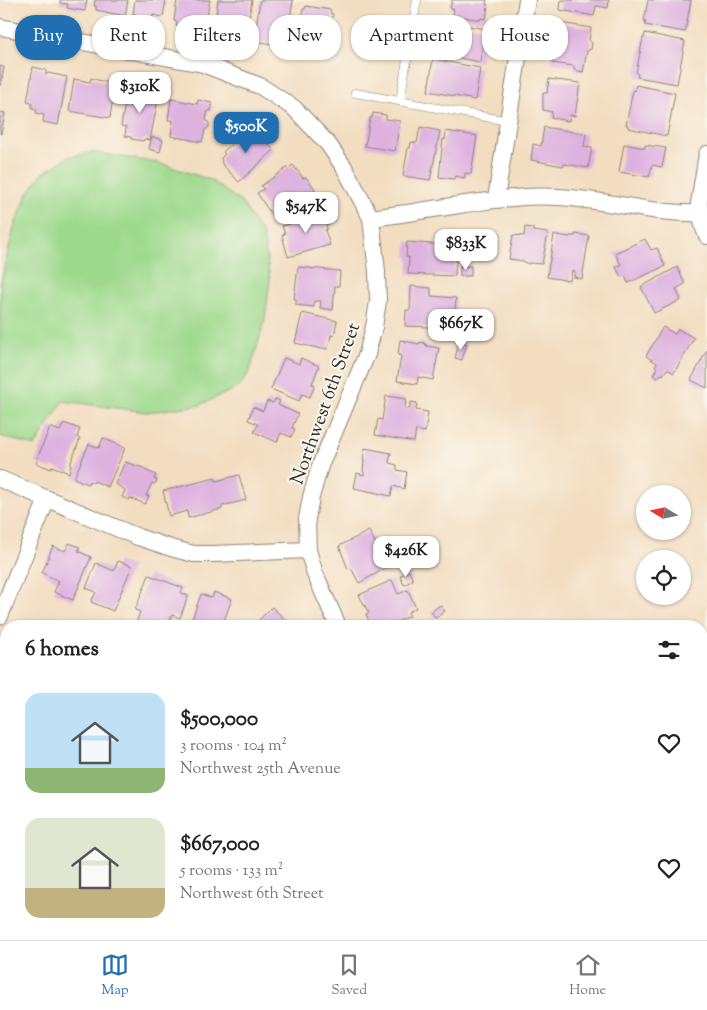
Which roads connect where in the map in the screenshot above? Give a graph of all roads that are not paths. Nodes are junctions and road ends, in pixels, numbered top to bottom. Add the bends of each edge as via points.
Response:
1 (417, 0) edge
2 (528, 0) edge
3 (0, 27) edge
4 (355, 93) dead end
5 (400, 102) junction
6 (508, 121) junction
7 (707, 154) edge
8 (496, 199) junction
9 (701, 213) junction
10 (371, 218) junction
11 (707, 236) edge
12 (0, 479) edge
13 (47, 499) junction
14 (308, 550) junction
15 (0, 616) edge
16 (335, 620) edge

1 - 5 lane
2 - 6 street
3 - 10 street via 203,64 260,86 294,108 328,144
4 - 5 lane
5 - 6 lane
6 - 8 street
7 - 9 street via 699,203
8 - 9 street via 559,197 662,212
8 - 10 street
9 - 11 street
10 - 14 street, Northwest 6th Street via 378,301 374,327 367,354 320,466 311,497
12 - 13 street
13 - 14 street via 138,537 194,554
13 - 15 street
14 - 16 street, Northwest 6th Street

